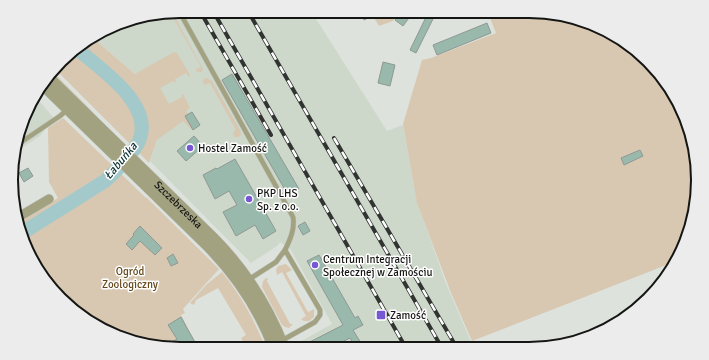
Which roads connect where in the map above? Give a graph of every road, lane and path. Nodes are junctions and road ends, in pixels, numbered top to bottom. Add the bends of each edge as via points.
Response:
1 (183, 18) edge
2 (51, 81) edge
3 (46, 88) edge
4 (71, 106) junction
5 (23, 141) edge
6 (49, 199) dead end
7 (22, 215) edge
8 (284, 250) junction
9 (245, 282) junction
10 (276, 342) edge
11 (284, 342) edge

1 - 8 lane via 292,217 291,236
2 - 4 street, Szczebrzeska
3 - 4 street, Szczebrzeska
4 - 5 lane
4 - 9 street, Szczebrzeska
6 - 7 street
8 - 9 lane via 276,262
8 - 11 lane via 320,312 315,322
9 - 10 street, Szczebrzeska via 258,313

